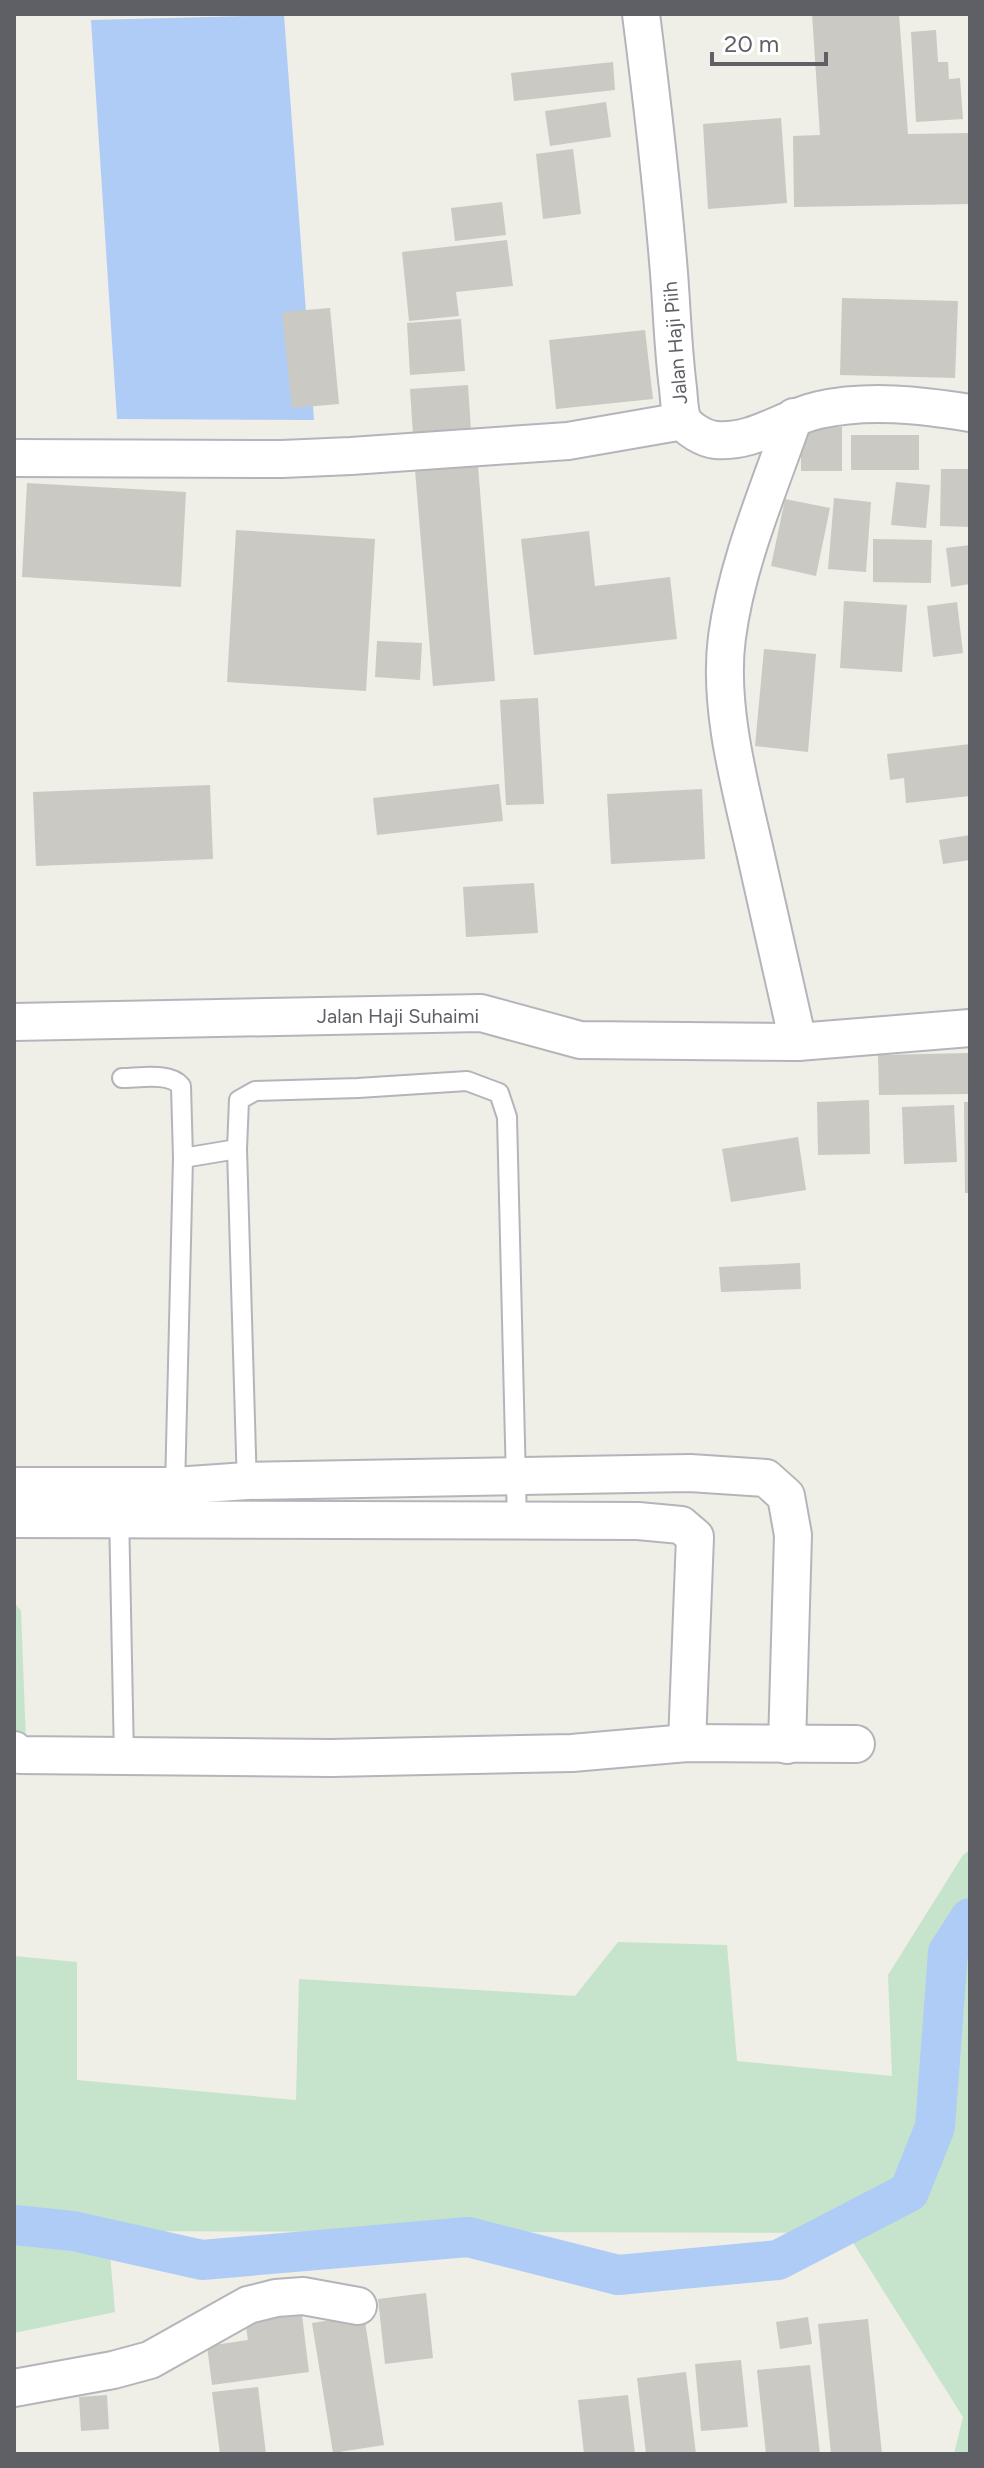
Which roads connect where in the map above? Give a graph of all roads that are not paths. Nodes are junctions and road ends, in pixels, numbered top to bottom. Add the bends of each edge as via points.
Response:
1 (641, 14) edge
2 (970, 413) edge
3 (794, 417) junction
4 (683, 421) junction
5 (14, 458) edge
6 (14, 1022) edge
7 (970, 1028) edge
8 (798, 1042) junction
9 (122, 1078) dead end
10 (237, 1149) junction
11 (183, 1158) junction
12 (690, 1473) junction
13 (517, 1476) junction
14 (395, 1479) junction
15 (247, 1481) junction
16 (119, 1484) junction
17 (14, 1486) edge
18 (175, 1502) junction
19 (248, 1518) junction
20 (14, 1519) edge
21 (119, 1520) junction
22 (396, 1520) junction
23 (517, 1523) junction
24 (681, 1525) junction
25 (687, 1743) junction
26 (856, 1744) dead end
27 (787, 1745) junction
28 (14, 1750) edge
29 (124, 1758) junction
30 (358, 2306) dead end
31 (14, 2388) edge

1 - 4 street, Jalan Haji Piih
2 - 3 street, Jalan Haji Piih via 888,405 822,409
3 - 4 street, Jalan Haji Piih via 764,433 730,440 713,440
3 - 8 street via 732,608 725,682 739,782
4 - 5 street via 568,441 337,457
6 - 8 street, Jalan Haji Suhaimi via 481,1013 580,1040
7 - 8 street, Jalan Haji Suhaimi
9 - 11 lane via 168,1078 181,1086
10 - 11 lane
10 - 13 lane via 239,1100 255,1091 467,1081 499,1093 507,1117
10 - 15 lane
11 - 18 lane
12 - 13 street
12 - 24 street
12 - 27 street via 766,1478 786,1496 793,1535
13 - 14 street
13 - 23 lane
14 - 15 street
14 - 22 street
15 - 18 street
15 - 19 lane
16 - 17 street
16 - 18 street
16 - 21 lane
18 - 19 street
18 - 21 street
19 - 22 street
20 - 21 street
21 - 29 lane
22 - 23 street
23 - 24 street
24 - 25 street via 695,1537
25 - 27 street
25 - 29 street via 542,1754
26 - 27 street
28 - 29 street via 20,1755
30 - 31 street via 303,2296 276,2298 248,2305 150,2360

